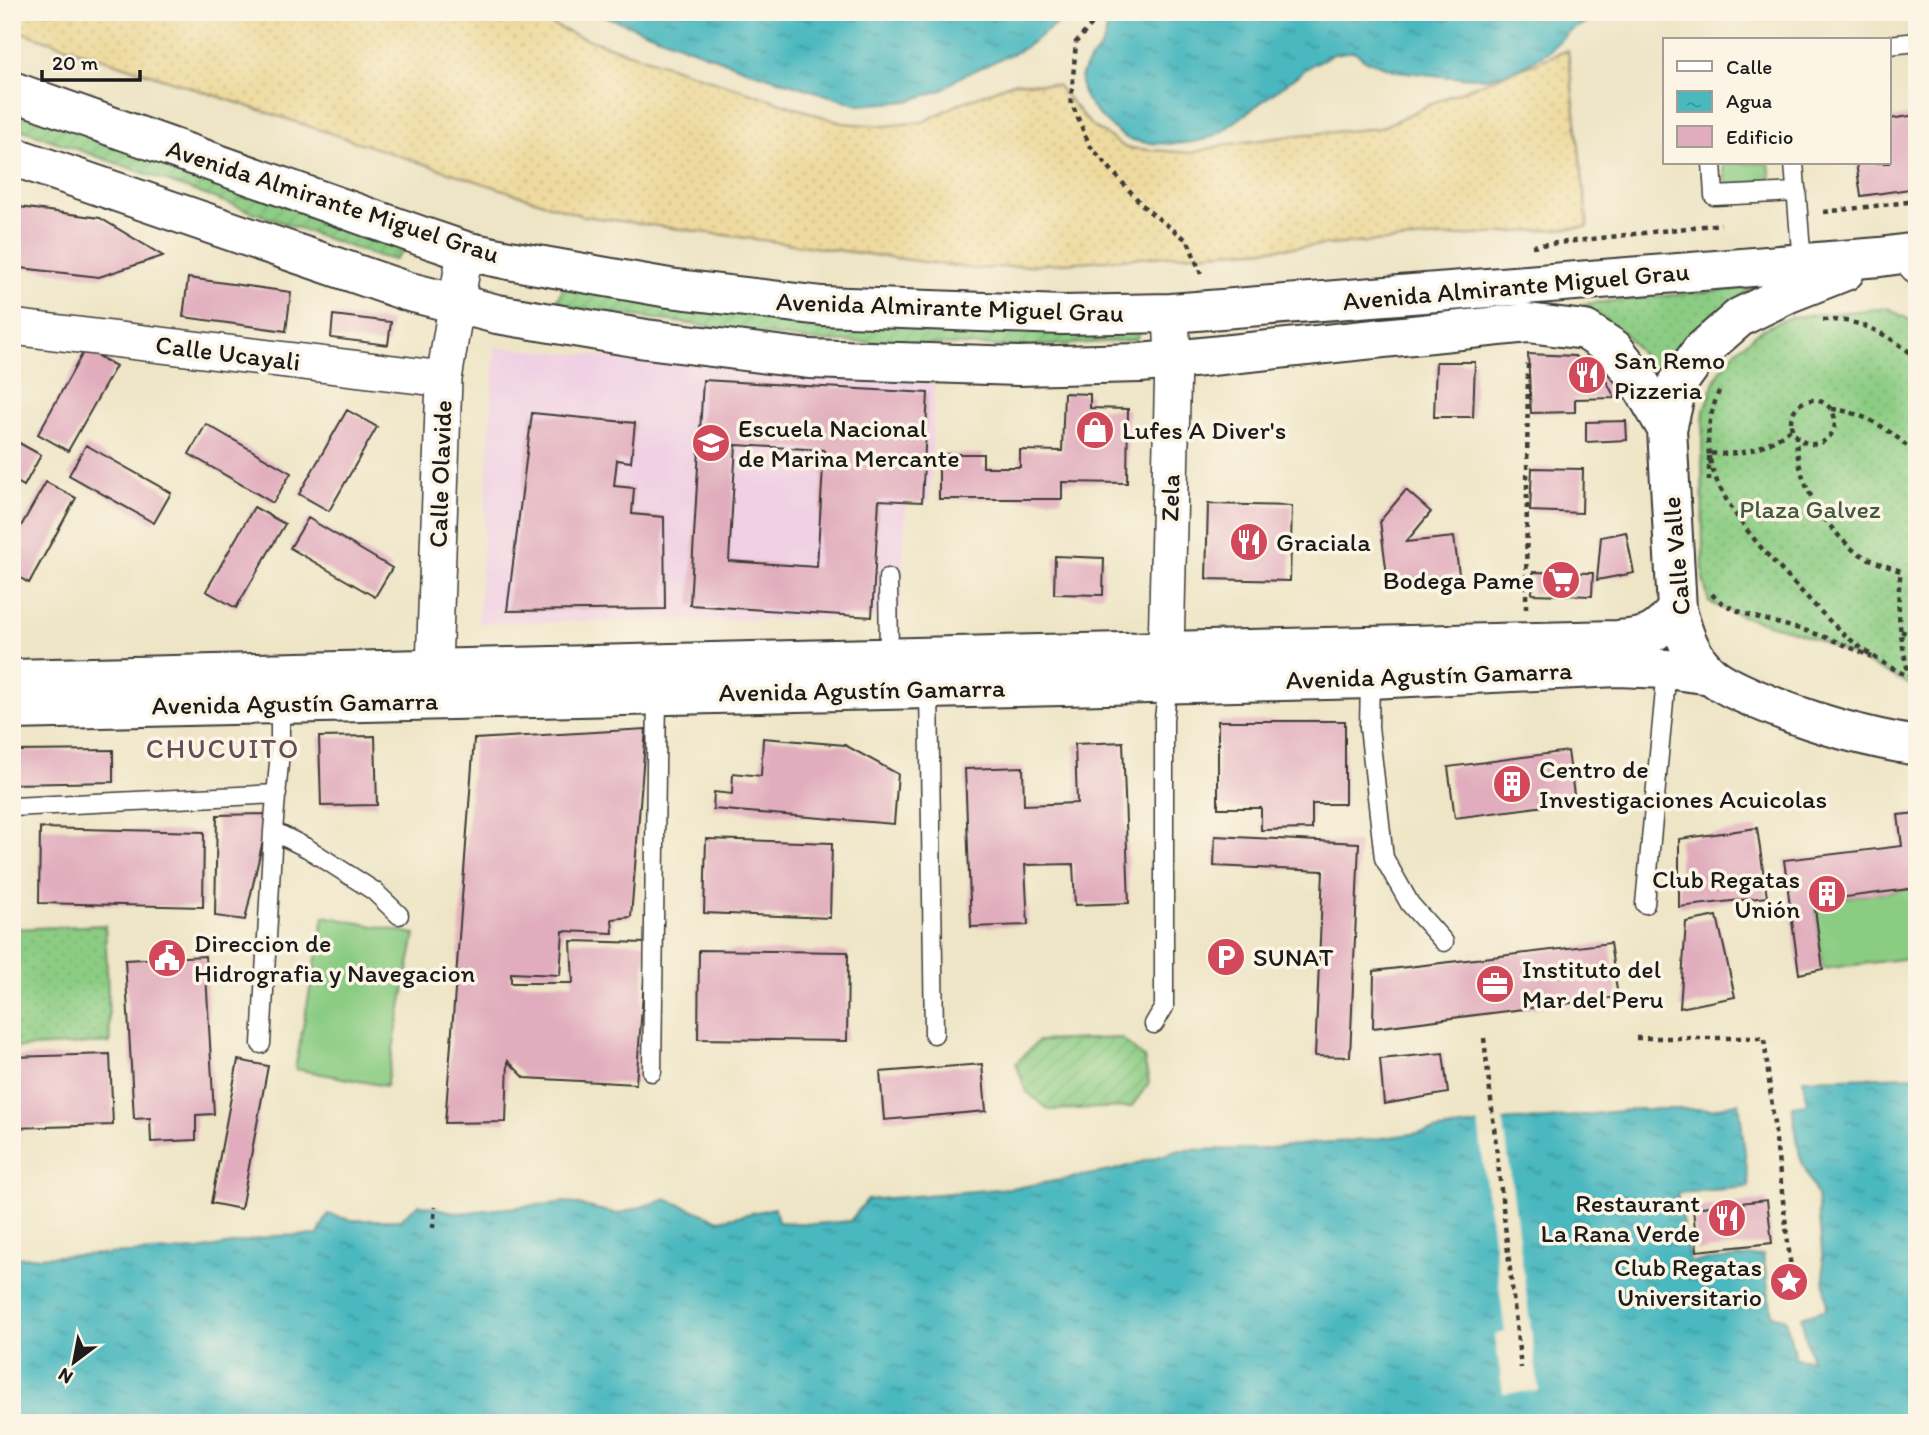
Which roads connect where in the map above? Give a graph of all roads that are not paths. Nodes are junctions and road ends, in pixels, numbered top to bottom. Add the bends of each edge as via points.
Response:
1 (1917, 42) edge
2 (1890, 45) edge
3 (12, 91) edge
4 (12, 156) edge
5 (1712, 164) edge
6 (1794, 164) edge
7 (1797, 192) junction
8 (465, 251) junction
9 (1902, 260) edge
10 (1802, 263) junction
11 (456, 305) junction
12 (1171, 313) junction
13 (12, 327) edge
14 (1173, 360) junction
15 (444, 379) junction
16 (1667, 429) junction
17 (888, 578) dead end
18 (1677, 609) junction
19 (889, 658) junction
20 (1167, 667) junction
21 (1667, 669) junction
22 (1711, 675) junction
23 (12, 679) edge
24 (1370, 679) junction
25 (433, 684) junction
26 (929, 689) junction
27 (657, 695) junction
28 (280, 704) junction
29 (12, 710) edge
30 (1917, 746) edge
31 (277, 794) junction
32 (12, 807) edge
33 (272, 831) junction
34 (1645, 904) dead end
35 (399, 915) dead end
36 (1444, 942) dead end
37 (1154, 1024) dead end
38 (934, 1034) dead end
39 (261, 1044) dead end
40 (652, 1072) dead end

1 - 2 lane
3 - 8 main road, Avenida Almirante Miguel Grau
4 - 11 main road, Avenida Almirante Miguel Grau
5 - 7 lane via 1714,196
6 - 7 lane
7 - 10 lane
8 - 11 street, Calle Olavide
8 - 12 main road, Avenida Almirante Miguel Grau via 669,288 822,306 1063,315
9 - 10 main road, Avenida Almirante Miguel Grau
9 - 16 main road via 1788,293 1740,317 1701,351 1678,383
10 - 12 main road, Avenida Almirante Miguel Grau
11 - 14 main road, Avenida Almirante Miguel Grau via 646,340 809,359 1018,366
11 - 15 street, Calle Olavide
12 - 14 street, Zela
13 - 15 street, Calle Ucayali
14 - 16 main road, Avenida Almirante Miguel Grau via 1528,323 1585,330 1614,349
14 - 20 street, Zela
15 - 25 street, Calle Olavide
16 - 18 main road, Calle Valle
17 - 19 lane
18 - 20 main road, Avenida Agustín Gamarra via 1653,634 1635,639 1525,642
18 - 22 main road, Calle Valle via 1684,636
19 - 20 main road, Avenida Agustín Gamarra
19 - 25 main road, Avenida Agustín Gamarra
20 - 24 main road, Avenida Agustín Gamarra
20 - 26 main road, Avenida Agustín Gamarra
20 - 37 lane via 1164,1007
21 - 22 main road, Avenida Agustín Gamarra
21 - 24 main road, Avenida Agustín Gamarra via 1617,667
21 - 34 lane
22 - 30 main road via 1782,711 1833,728
23 - 25 main road, Avenida Agustín Gamarra
24 - 36 lane via 1369,727 1384,858 1410,904
25 - 27 main road, Avenida Agustín Gamarra
25 - 28 main road, Avenida Agustín Gamarra
26 - 27 main road, Avenida Agustín Gamarra
26 - 38 lane
27 - 40 lane
28 - 29 main road, Avenida Agustín Gamarra
28 - 31 lane
31 - 32 lane
31 - 33 lane
33 - 35 lane via 374,891
33 - 39 lane

